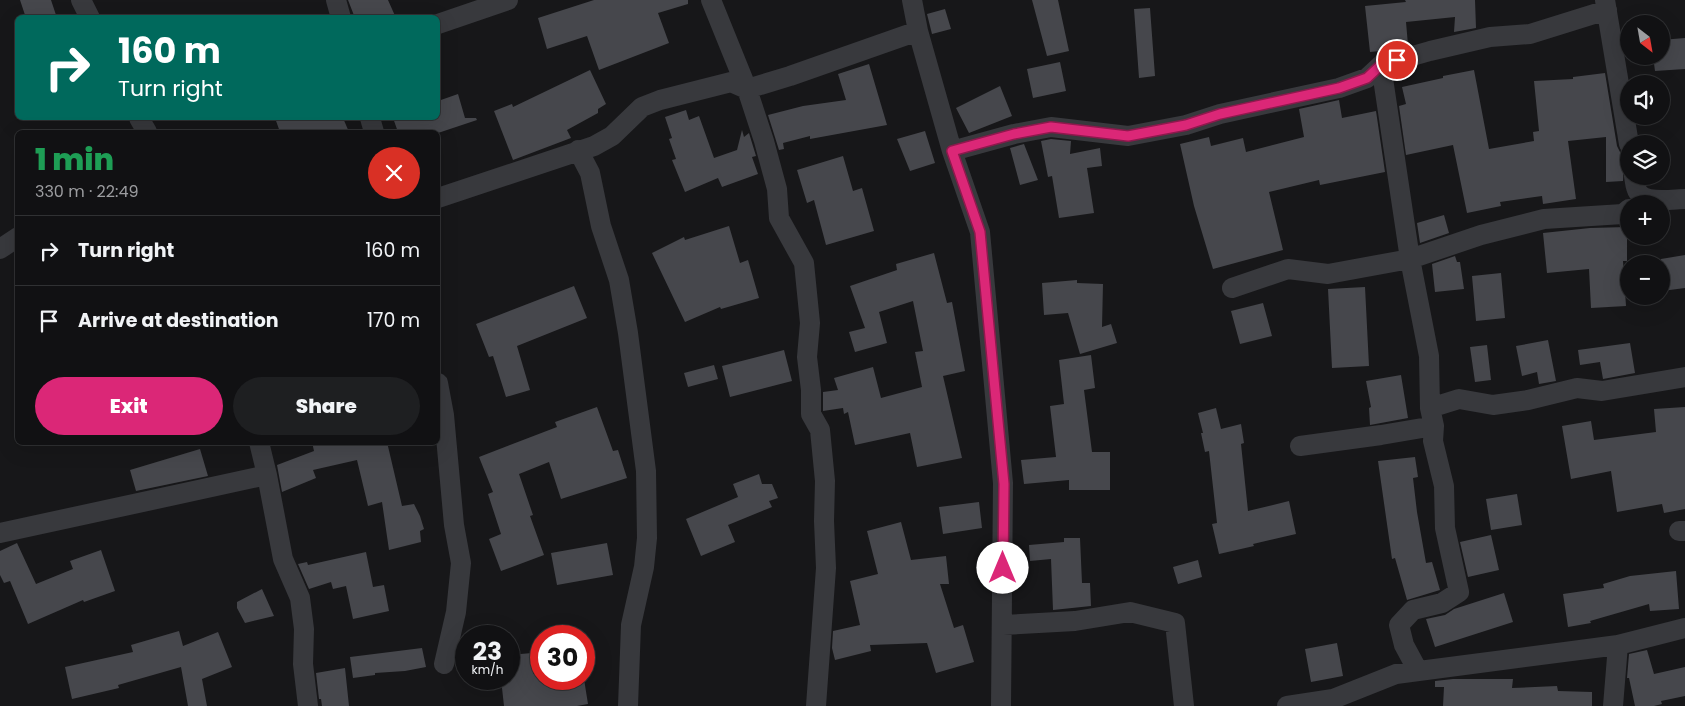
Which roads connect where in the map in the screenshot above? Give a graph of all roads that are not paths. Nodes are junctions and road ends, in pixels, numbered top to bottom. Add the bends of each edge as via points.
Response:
1 (81, 0) edge
2 (336, 0) edge
3 (508, 0) edge
4 (711, 0) edge
5 (912, 0) edge
6 (1606, 5) edge
7 (88, 15) edge
8 (340, 15) edge
9 (440, 23) edge
10 (918, 32) junction
11 (1381, 65) junction
12 (746, 89) junction
13 (1628, 135) edge
14 (578, 150) junction
15 (952, 151) junction
16 (440, 197) edge
17 (1670, 199) edge
18 (1685, 199) edge
19 (1620, 214) edge
20 (15, 238) edge
21 (0, 249) edge
22 (1410, 259) junction
23 (1232, 288) dead end
24 (1685, 377) edge
25 (440, 394) edge
26 (1432, 417) junction
27 (260, 445) edge
28 (1300, 446) dead end
29 (267, 475) junction
30 (0, 533) edge
31 (1003, 625) junction
32 (1685, 628) edge
33 (1618, 645) junction
34 (444, 664) dead end
35 (1418, 671) junction
36 (308, 706) edge
37 (628, 706) edge
38 (816, 706) edge
39 (1002, 706) edge
40 (1184, 706) edge
41 (1287, 706) edge
42 (1613, 706) edge

1 - 7 street
2 - 8 street
3 - 9 street
4 - 12 street
5 - 10 street
6 - 11 street via 1530,34 1490,37
6 - 13 street
10 - 12 street
10 - 15 street
11 - 15 street via 1367,78 1339,88 1220,114 1186,125 1128,136 1051,127
11 - 22 street
12 - 14 street via 731,82 660,100 642,107 612,136
12 - 38 street via 777,189 779,218 804,263 810,323 807,356 810,414 820,430 825,480 826,568
14 - 16 street
14 - 37 street via 590,173 601,226 619,280 646,471 647,538 631,625
15 - 31 street via 980,232 1004,484
17 - 18 street
19 - 22 street via 1544,219 1481,235
20 - 21 street
22 - 23 street via 1328,274 1288,269
22 - 26 street via 1428,356
24 - 26 street via 1602,391 1577,388 1493,405 1459,399
25 - 34 street via 461,562 456,612
26 - 28 street via 1381,435
26 - 35 street via 1433,441 1444,486 1445,528 1459,592 1442,603 1413,610 1399,625 1404,645
27 - 29 street
29 - 30 street
29 - 36 street via 283,559 300,598
31 - 39 street
31 - 40 street via 1075,621 1130,612 1175,623
32 - 33 street
33 - 35 street
33 - 42 street
35 - 41 street via 1396,674 1333,698

